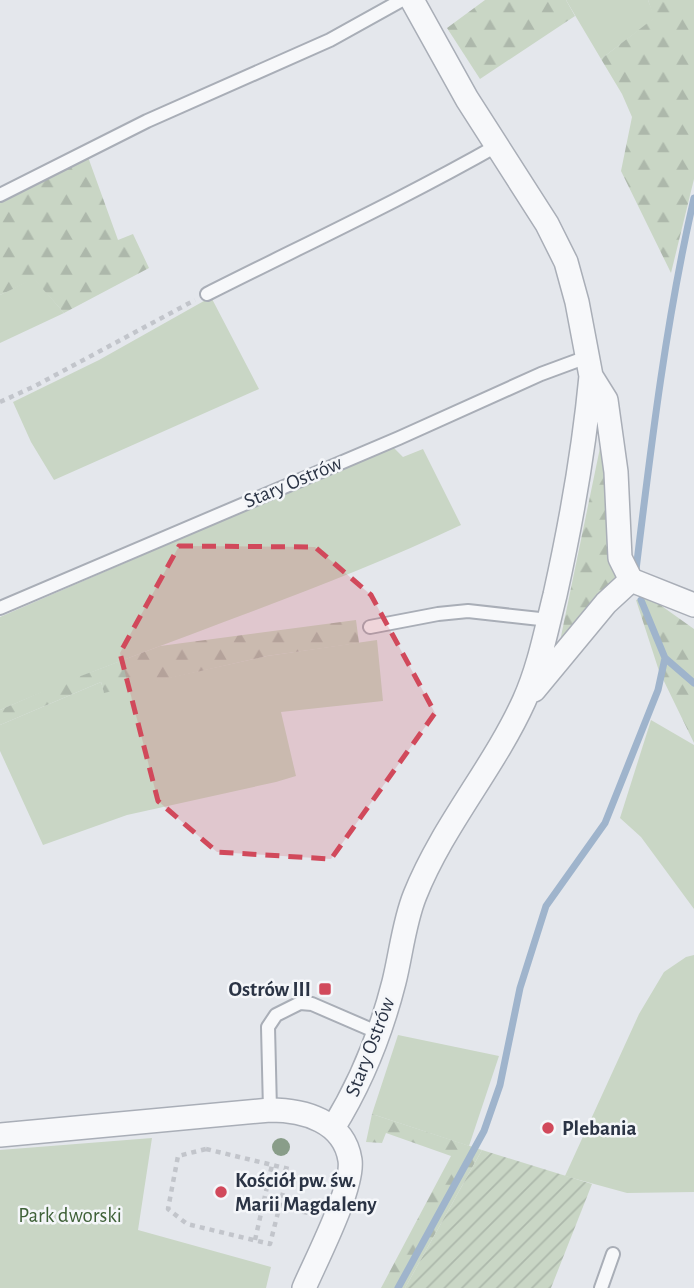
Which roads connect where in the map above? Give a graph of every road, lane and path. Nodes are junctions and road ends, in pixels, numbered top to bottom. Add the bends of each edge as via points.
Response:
1 (402, 0) edge
2 (412, 0) edge
3 (498, 145) junction
4 (0, 195) edge
5 (207, 294) joint
6 (589, 367) junction
7 (0, 402) edge
8 (631, 580) junction
9 (694, 605) edge
10 (0, 608) edge
11 (549, 620) junction
12 (370, 627) dead end
13 (524, 700) junction
14 (379, 1033) junction
15 (270, 1111) junction
16 (333, 1128) junction
17 (0, 1135) edge
18 (272, 1165) junction
19 (264, 1202) junction
20 (280, 1205) junction
21 (317, 1215) dead end
22 (256, 1240) junction
23 (613, 1254) dead end
24 (304, 1288) edge
25 (601, 1288) edge

1 - 4 lane via 330,40 147,121
2 - 3 street
3 - 5 lane via 420,190
3 - 6 street via 566,262
5 - 7 path
6 - 8 street via 606,400 616,472 620,558
6 - 10 lane, Stary Ostrów via 541,374
6 - 11 street, Stary Ostrów via 579,480
8 - 9 street
8 - 13 street, Stary Ostrów
11 - 12 lane via 468,611
11 - 13 street, Stary Ostrów
13 - 14 street, Stary Ostrów via 501,746 440,841 414,897
14 - 15 lane via 312,1004 287,1007 268,1027
14 - 16 street, Stary Ostrów
15 - 16 street via 303,1113
15 - 17 street
16 - 24 street via 351,1161 346,1188
18 - 19 path
18 - 20 path via 289,1169
18 - 22 path via 206,1149 178,1156 168,1209 187,1224
19 - 20 path
19 - 22 path
20 - 21 path
20 - 22 path via 270,1244
23 - 25 lane

